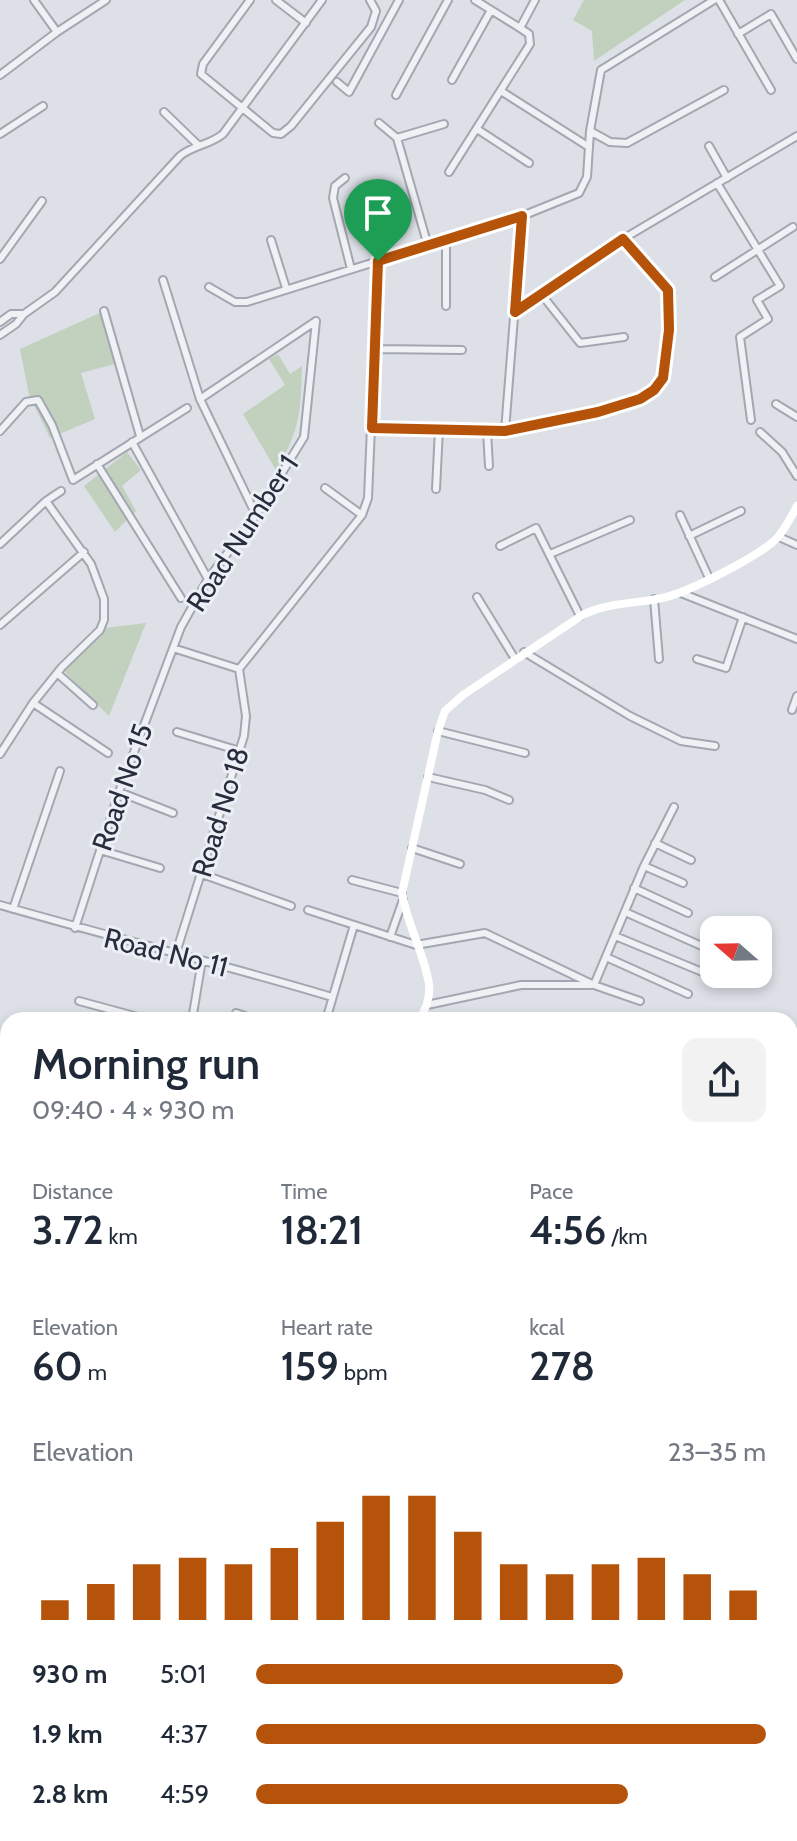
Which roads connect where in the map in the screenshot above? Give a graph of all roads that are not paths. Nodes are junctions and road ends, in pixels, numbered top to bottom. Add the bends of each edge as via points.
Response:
1 (34, 0) edge
2 (106, 0) edge
3 (250, 0) edge
4 (276, 0) edge
5 (322, 0) edge
6 (370, 0) edge
7 (399, 0) edge
8 (448, 0) edge
9 (475, 0) edge
10 (535, 0) edge
11 (716, 0) edge
12 (491, 10) junction
13 (306, 23) junction
14 (520, 28) junction
15 (57, 32) junction
16 (738, 34) junction
17 (797, 59) edge
18 (0, 75) edge
19 (452, 80) dead end
20 (337, 82) dead end
21 (724, 90) dead end
22 (771, 90) dead end
23 (501, 91) junction
24 (396, 95) dead end
25 (43, 106) dead end
26 (243, 109) junction
27 (164, 112) dead end
28 (379, 123) dead end
29 (444, 124) dead end
30 (477, 129) junction
31 (590, 131) junction
32 (0, 134) edge
33 (797, 136) edge
34 (397, 138) junction
35 (199, 146) junction
36 (709, 146) dead end
37 (589, 147) junction
38 (529, 163) dead end
39 (449, 172) dead end
40 (345, 178) dead end
41 (727, 178) junction
42 (717, 183) junction
43 (42, 201) dead end
44 (522, 216) junction
45 (793, 227) dead end
46 (623, 239) junction
47 (271, 240) dead end
48 (446, 240) junction
49 (428, 246) junction
50 (757, 251) junction
51 (0, 259) edge
52 (378, 261) junction
53 (351, 269) junction
54 (715, 277) dead end
55 (163, 280) dead end
56 (209, 287) dead end
57 (286, 288) junction
58 (542, 295) junction
59 (446, 306) dead end
60 (104, 311) dead end
61 (515, 312) junction
62 (24, 314) junction
63 (0, 322) edge
64 (0, 335) edge
65 (624, 337) dead end
66 (376, 349) junction
67 (462, 350) dead end
68 (200, 399) junction
69 (776, 404) dead end
70 (187, 408) dead end
71 (797, 417) edge
72 (751, 420) dead end
73 (372, 428) junction
74 (439, 429) junction
75 (0, 431) edge
76 (487, 431) junction
77 (505, 431) junction
78 (760, 432) dead end
79 (140, 436) junction
80 (132, 442) junction
81 (97, 464) junction
82 (489, 466) dead end
83 (797, 476) edge
84 (325, 488) dead end
85 (436, 489) dead end
86 (61, 491) dead end
87 (46, 501) junction
88 (797, 506) edge
89 (741, 511) dead end
90 (256, 515) junction
91 (362, 515) junction
92 (680, 515) dead end
93 (630, 520) dead end
94 (689, 536) junction
95 (779, 537) junction
96 (0, 544) edge
97 (797, 545) edge
98 (500, 546) dead end
99 (84, 552) junction
100 (550, 554) junction
101 (709, 578) junction
102 (208, 579) junction
103 (681, 593) junction
104 (477, 597) dead end
105 (181, 598) dead end
106 (654, 599) junction
107 (580, 616) junction
108 (743, 617) junction
109 (0, 625) edge
110 (797, 639) edge
111 (173, 648) junction
112 (524, 652) junction
113 (515, 659) junction
114 (659, 659) dead end
115 (697, 659) dead end
116 (239, 669) junction
117 (57, 673) junction
118 (797, 696) edge
119 (33, 703) junction
120 (93, 705) dead end
121 (792, 710) dead end
122 (438, 731) junction
123 (177, 732) dead end
124 (715, 746) dead end
125 (240, 751) junction
126 (108, 753) dead end
127 (525, 753) dead end
128 (0, 754) edge
129 (60, 771) dead end
130 (428, 777) junction
131 (119, 792) junction
132 (509, 800) dead end
133 (674, 807) dead end
134 (173, 813) dead end
135 (655, 843) junction
136 (412, 848) junction
137 (100, 850) junction
138 (691, 860) dead end
139 (460, 864) dead end
140 (644, 866) junction
141 (160, 868) dead end
142 (202, 874) junction
143 (352, 880) dead end
144 (683, 883) dead end
145 (634, 888) junction
146 (402, 897) junction
147 (0, 905) edge
148 (291, 906) dead end
149 (13, 909) junction
150 (308, 910) dead end
151 (625, 912) junction
152 (688, 913) dead end
153 (354, 925) junction
154 (75, 928) junction
155 (615, 936) junction
156 (390, 937) junction
157 (416, 945) junction
158 (700, 945) edge
159 (176, 953) junction
160 (606, 957) junction
161 (202, 960) junction
162 (700, 971) edge
163 (594, 985) junction
164 (688, 994) dead end
165 (332, 997) junction
166 (79, 1001) dead end
167 (640, 1001) dead end
168 (427, 1005) junction
169 (120, 1012) edge
170 (193, 1012) edge
171 (328, 1012) edge
172 (424, 1012) edge

1 - 15 street
2 - 15 street
3 - 26 street via 200,69 203,78
4 - 13 street
5 - 13 street
6 - 26 street via 376,11 371,27 286,132 273,133
7 - 20 street via 349,92
8 - 24 street
9 - 12 street
10 - 14 street
11 - 16 street
11 - 31 street via 601,70
12 - 14 street
12 - 19 street
13 - 26 street
14 - 23 street via 529,34 530,44
15 - 18 street
16 - 17 street via 771,14
16 - 22 street
21 - 31 street via 627,143 610,142
23 - 30 street
23 - 37 street
25 - 32 street
26 - 35 street via 223,134
27 - 35 street
28 - 34 street
29 - 34 street
30 - 38 street
30 - 39 street
31 - 37 street
33 - 41 street
34 - 49 street
35 - 62 street via 180,156 55,292
36 - 41 street
37 - 44 street via 587,177 579,193
40 - 53 street via 335,186 333,198
41 - 42 street
42 - 46 street
42 - 50 street
43 - 51 street
44 - 48 street
44 - 61 street
45 - 50 street
46 - 58 street
46 - 77 street via 668,290 663,378 640,399
47 - 57 street
48 - 49 street
48 - 59 street
49 - 52 street
50 - 54 street
50 - 72 street via 780,286 757,300 768,319 740,337
52 - 53 street
52 - 66 street
53 - 57 street
55 - 68 street
56 - 57 street via 242,303
58 - 61 street
58 - 65 street via 580,343
60 - 79 street
61 - 77 street
62 - 63 street via 11,314
62 - 64 street
66 - 67 street
66 - 73 street
68 - 90 street
68 - 90 street, Road Number 1 via 316,321 304,437
69 - 71 street
70 - 79 street
73 - 74 street
73 - 91 street via 368,498
74 - 76 street
74 - 85 street
75 - 81 street via 26,402 38,400 73,480
76 - 77 street
76 - 82 street
78 - 83 street
79 - 80 street
80 - 81 street
80 - 102 street
81 - 105 street
84 - 91 street
86 - 87 street
87 - 96 street
87 - 99 street
88 - 95 main road
89 - 94 street
90 - 102 street, Road Number 1
91 - 116 street
92 - 94 street
93 - 100 street
94 - 101 street
95 - 97 street
95 - 101 main road
98 - 100 street via 536,528
99 - 109 street
99 - 117 street via 104,599 104,620
100 - 107 street
101 - 103 main road
102 - 111 street, Road Number 1
103 - 106 main road
103 - 108 street
104 - 113 street
106 - 107 main road via 603,605
106 - 114 street
107 - 112 main road
108 - 110 street
108 - 115 street via 726,668
111 - 116 street
111 - 131 street, Road No 15
112 - 113 main road
112 - 124 street via 630,716 681,741
113 - 122 main road via 445,711
116 - 125 street, Road No 18 via 246,716
117 - 119 street
117 - 120 street
118 - 121 street
119 - 126 street
119 - 128 street
122 - 127 street
122 - 130 main road
123 - 125 street
125 - 142 street, Road No 18
129 - 149 street
130 - 132 street
130 - 136 main road
131 - 134 street
131 - 137 street, Road No 15
133 - 135 street
135 - 138 street
135 - 140 street
136 - 139 street
136 - 146 main road
137 - 141 street
137 - 154 street, Road No 15
140 - 144 street
140 - 145 street
142 - 148 street
142 - 159 street, Road No 18
143 - 146 street
145 - 151 street
145 - 152 street
146 - 156 street
146 - 157 main road
147 - 149 street, Road No 11
149 - 154 street, Road No 11
150 - 153 street
151 - 155 street
151 - 158 street
153 - 156 street
153 - 165 street
154 - 159 street, Road No 11
155 - 160 street
155 - 162 street
156 - 157 street
157 - 163 street via 485,933
157 - 168 main road via 429,985
159 - 161 street, Road No 11
160 - 163 street
160 - 164 street
161 - 165 street, Road No 11
161 - 170 street
163 - 167 street
163 - 168 street via 521,985
165 - 171 street
166 - 169 street
168 - 172 main road

